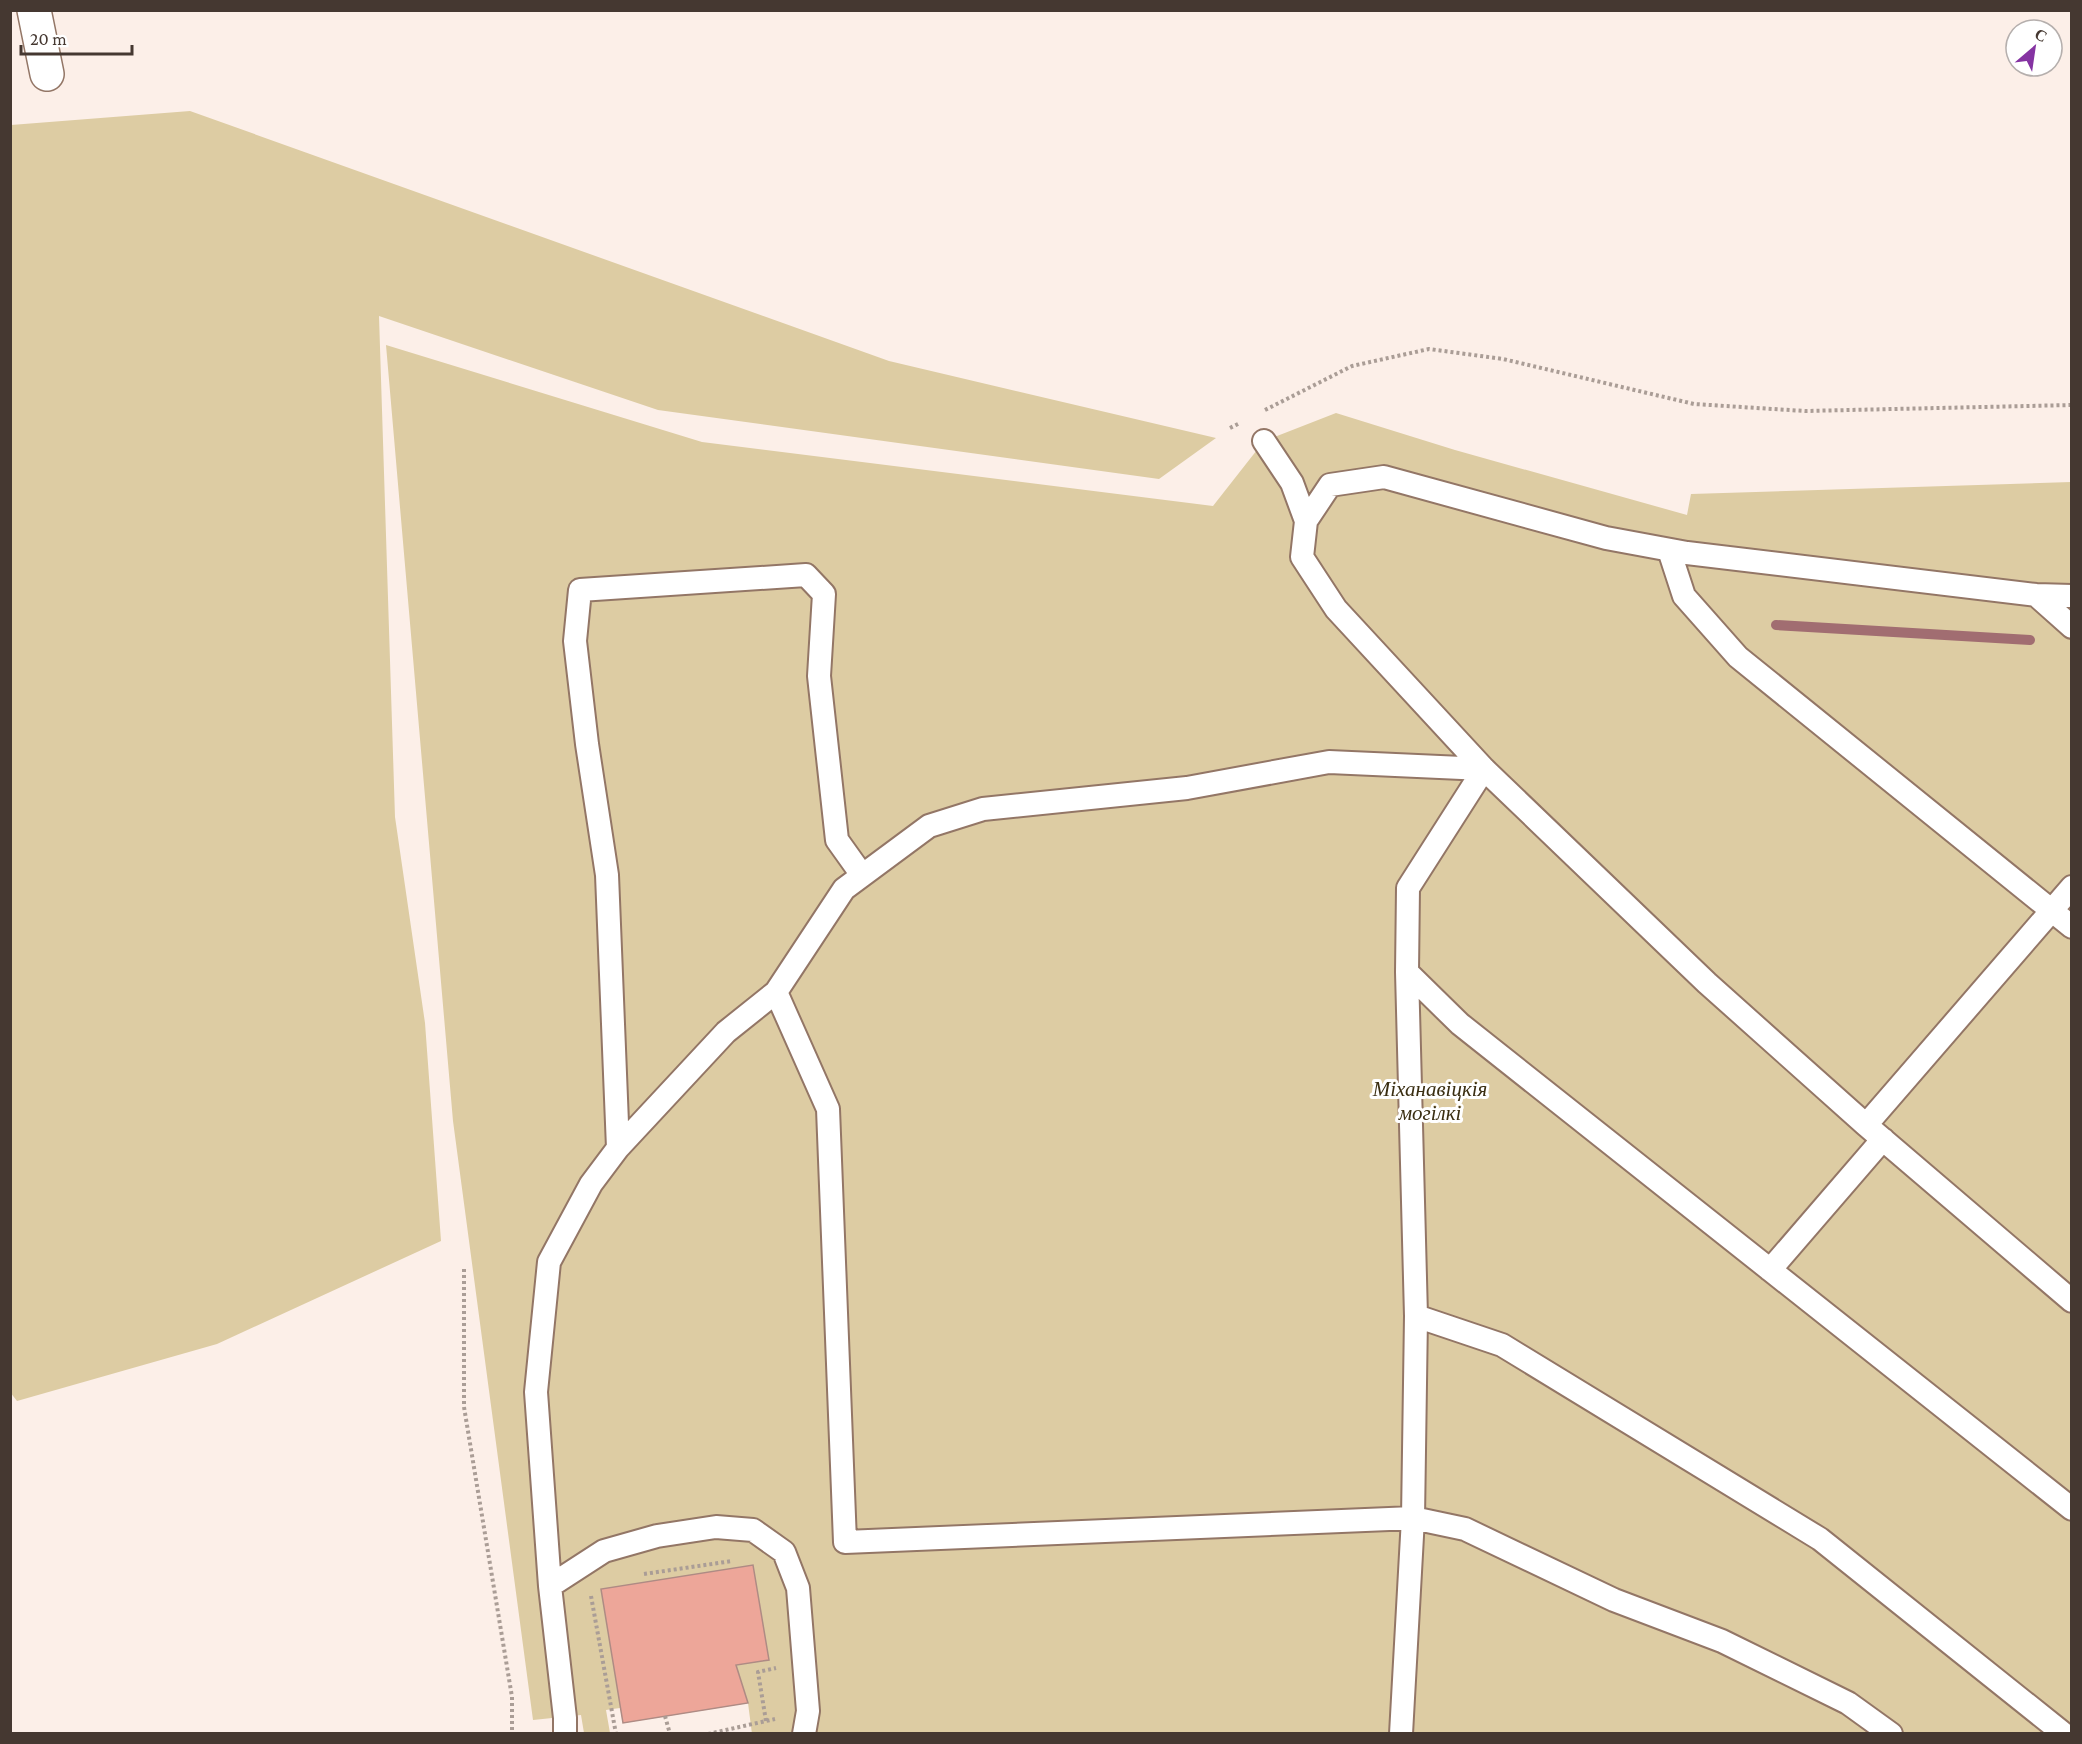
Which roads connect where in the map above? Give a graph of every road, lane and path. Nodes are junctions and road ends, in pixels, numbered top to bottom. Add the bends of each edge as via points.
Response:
1 (34, 10) edge
2 (47, 74) dead end
3 (2072, 405) edge
4 (1260, 413) dead end
5 (1250, 418) dead end
6 (1230, 428) dead end
7 (1264, 441) dead end
8 (1306, 521) junction
9 (1669, 550) junction
10 (2036, 595) junction
11 (2072, 596) edge
12 (2072, 627) edge
13 (1484, 769) junction
14 (862, 876) junction
15 (2072, 887) edge
16 (2052, 912) junction
17 (2072, 927) edge
18 (1407, 972) junction
19 (776, 992) junction
20 (1874, 1132) junction
21 (618, 1148) junction
22 (464, 1269) dead end
23 (1770, 1270) junction
24 (2072, 1301) edge
25 (1416, 1316) junction
26 (2072, 1509) edge
27 (1413, 1518) junction
28 (739, 1560) dead end
29 (635, 1575) dead end
30 (550, 1586) junction
31 (590, 1594) dead end
32 (784, 1667) dead end
33 (808, 1711) junction
34 (665, 1716) dead end
35 (766, 1721) junction
36 (512, 1734) edge
37 (565, 1734) edge
38 (616, 1734) edge
39 (670, 1734) edge
40 (708, 1734) edge
41 (804, 1734) edge
42 (1401, 1734) edge
43 (1891, 1734) edge
44 (2064, 1734) edge

1 - 2 street
3 - 4 path via 1805,411 1694,404 1503,359 1429,350 1352,366
5 - 6 path
7 - 8 lane via 1292,483
8 - 9 lane via 1330,485 1384,477 1606,538
8 - 13 lane via 1302,556 1336,609
9 - 10 lane
9 - 16 lane via 1684,596 1737,657
10 - 11 lane
10 - 12 lane
13 - 14 lane via 1329,762 1187,788 983,809 928,826
13 - 18 lane via 1408,888
13 - 20 lane via 1707,983
14 - 19 lane via 844,889
14 - 21 lane via 837,840 819,676 824,594 806,575 580,590 575,641 607,875
15 - 16 lane
16 - 17 lane
16 - 20 lane
18 - 23 lane via 1460,1024
18 - 25 lane
19 - 21 lane via 726,1032
19 - 27 lane via 828,1109 845,1542
20 - 23 lane
20 - 24 lane
21 - 30 lane via 591,1184 549,1262 536,1392
22 - 36 path via 464,1407 512,1697
23 - 26 lane
25 - 27 lane
25 - 44 lane via 1502,1345 1820,1539
27 - 42 lane
27 - 43 lane via 1465,1528 1614,1600 1722,1641 1848,1703
28 - 29 path
30 - 33 lane via 604,1551 657,1536 716,1527 753,1530 784,1552 798,1588
30 - 37 lane
31 - 38 path
32 - 35 path via 758,1672
33 - 35 path
33 - 41 lane
34 - 39 path
35 - 40 path

